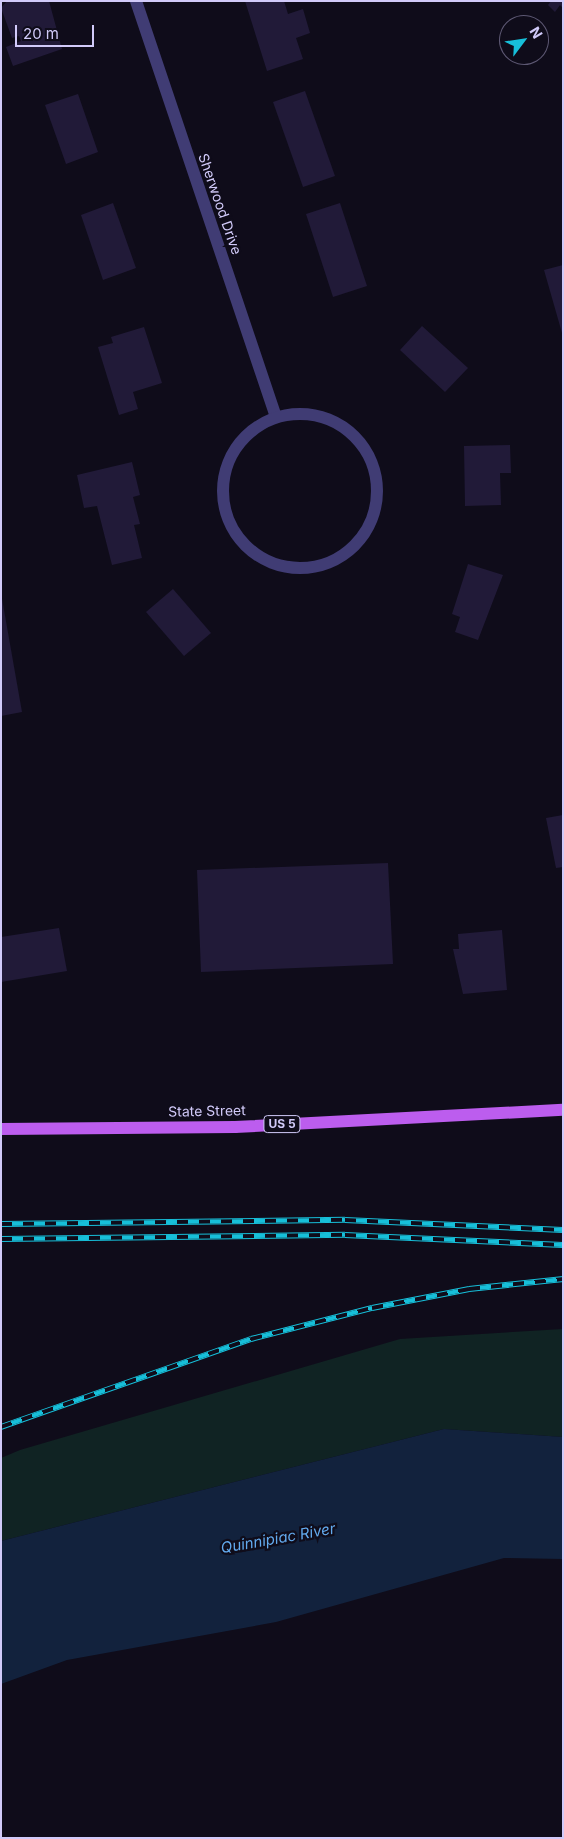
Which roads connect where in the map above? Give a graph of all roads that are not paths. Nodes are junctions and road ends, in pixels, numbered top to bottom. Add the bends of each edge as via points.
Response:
1 (136, 1) edge
2 (276, 416) junction
3 (563, 1110) edge
4 (1, 1129) edge

1 - 2 street, Sherwood Drive
2 - 2 street via 252,429 234,449 223,474 222,501 230,527 247,548 270,563 296,569 323,565 345,554 362,538 374,516 377,492 374,468 363,446 338,424 300,413
3 - 4 main road, State Street / US 5 via 235,1126

